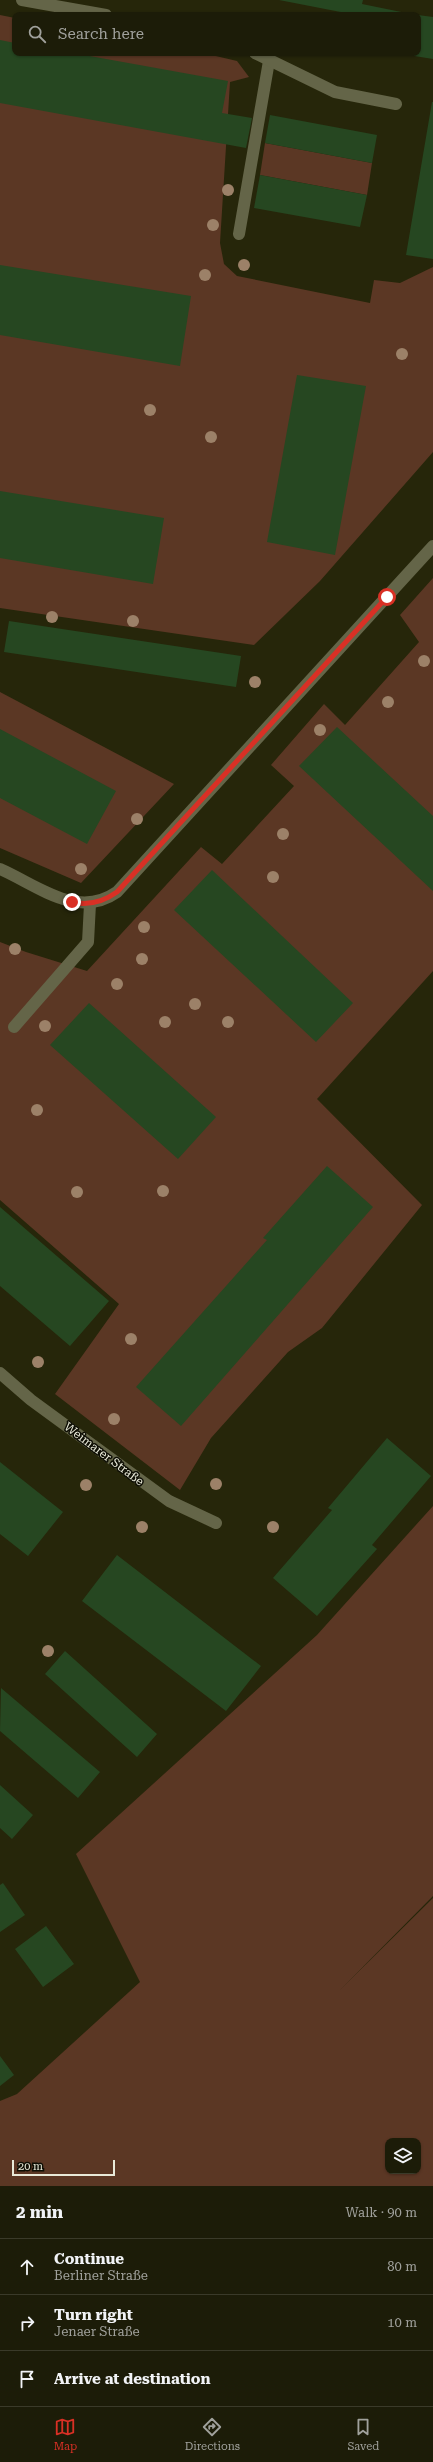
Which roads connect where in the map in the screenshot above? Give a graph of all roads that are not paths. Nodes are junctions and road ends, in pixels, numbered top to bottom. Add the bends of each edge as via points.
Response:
1 (22, 0) edge
2 (89, 12) edge
3 (260, 56) edge
4 (269, 61) junction
5 (396, 104) dead end
6 (238, 234) dead end
7 (433, 546) edge
8 (0, 869) edge
9 (95, 903) junction
10 (14, 1027) dead end
11 (0, 1373) edge
12 (216, 1523) dead end

1 - 2 street
3 - 4 street
4 - 5 street via 335,92
4 - 6 street
7 - 9 street via 117,892
8 - 9 street via 59,898 81,904
9 - 10 street via 88,942
11 - 12 street, Weimarer Straße via 31,1400 169,1501

